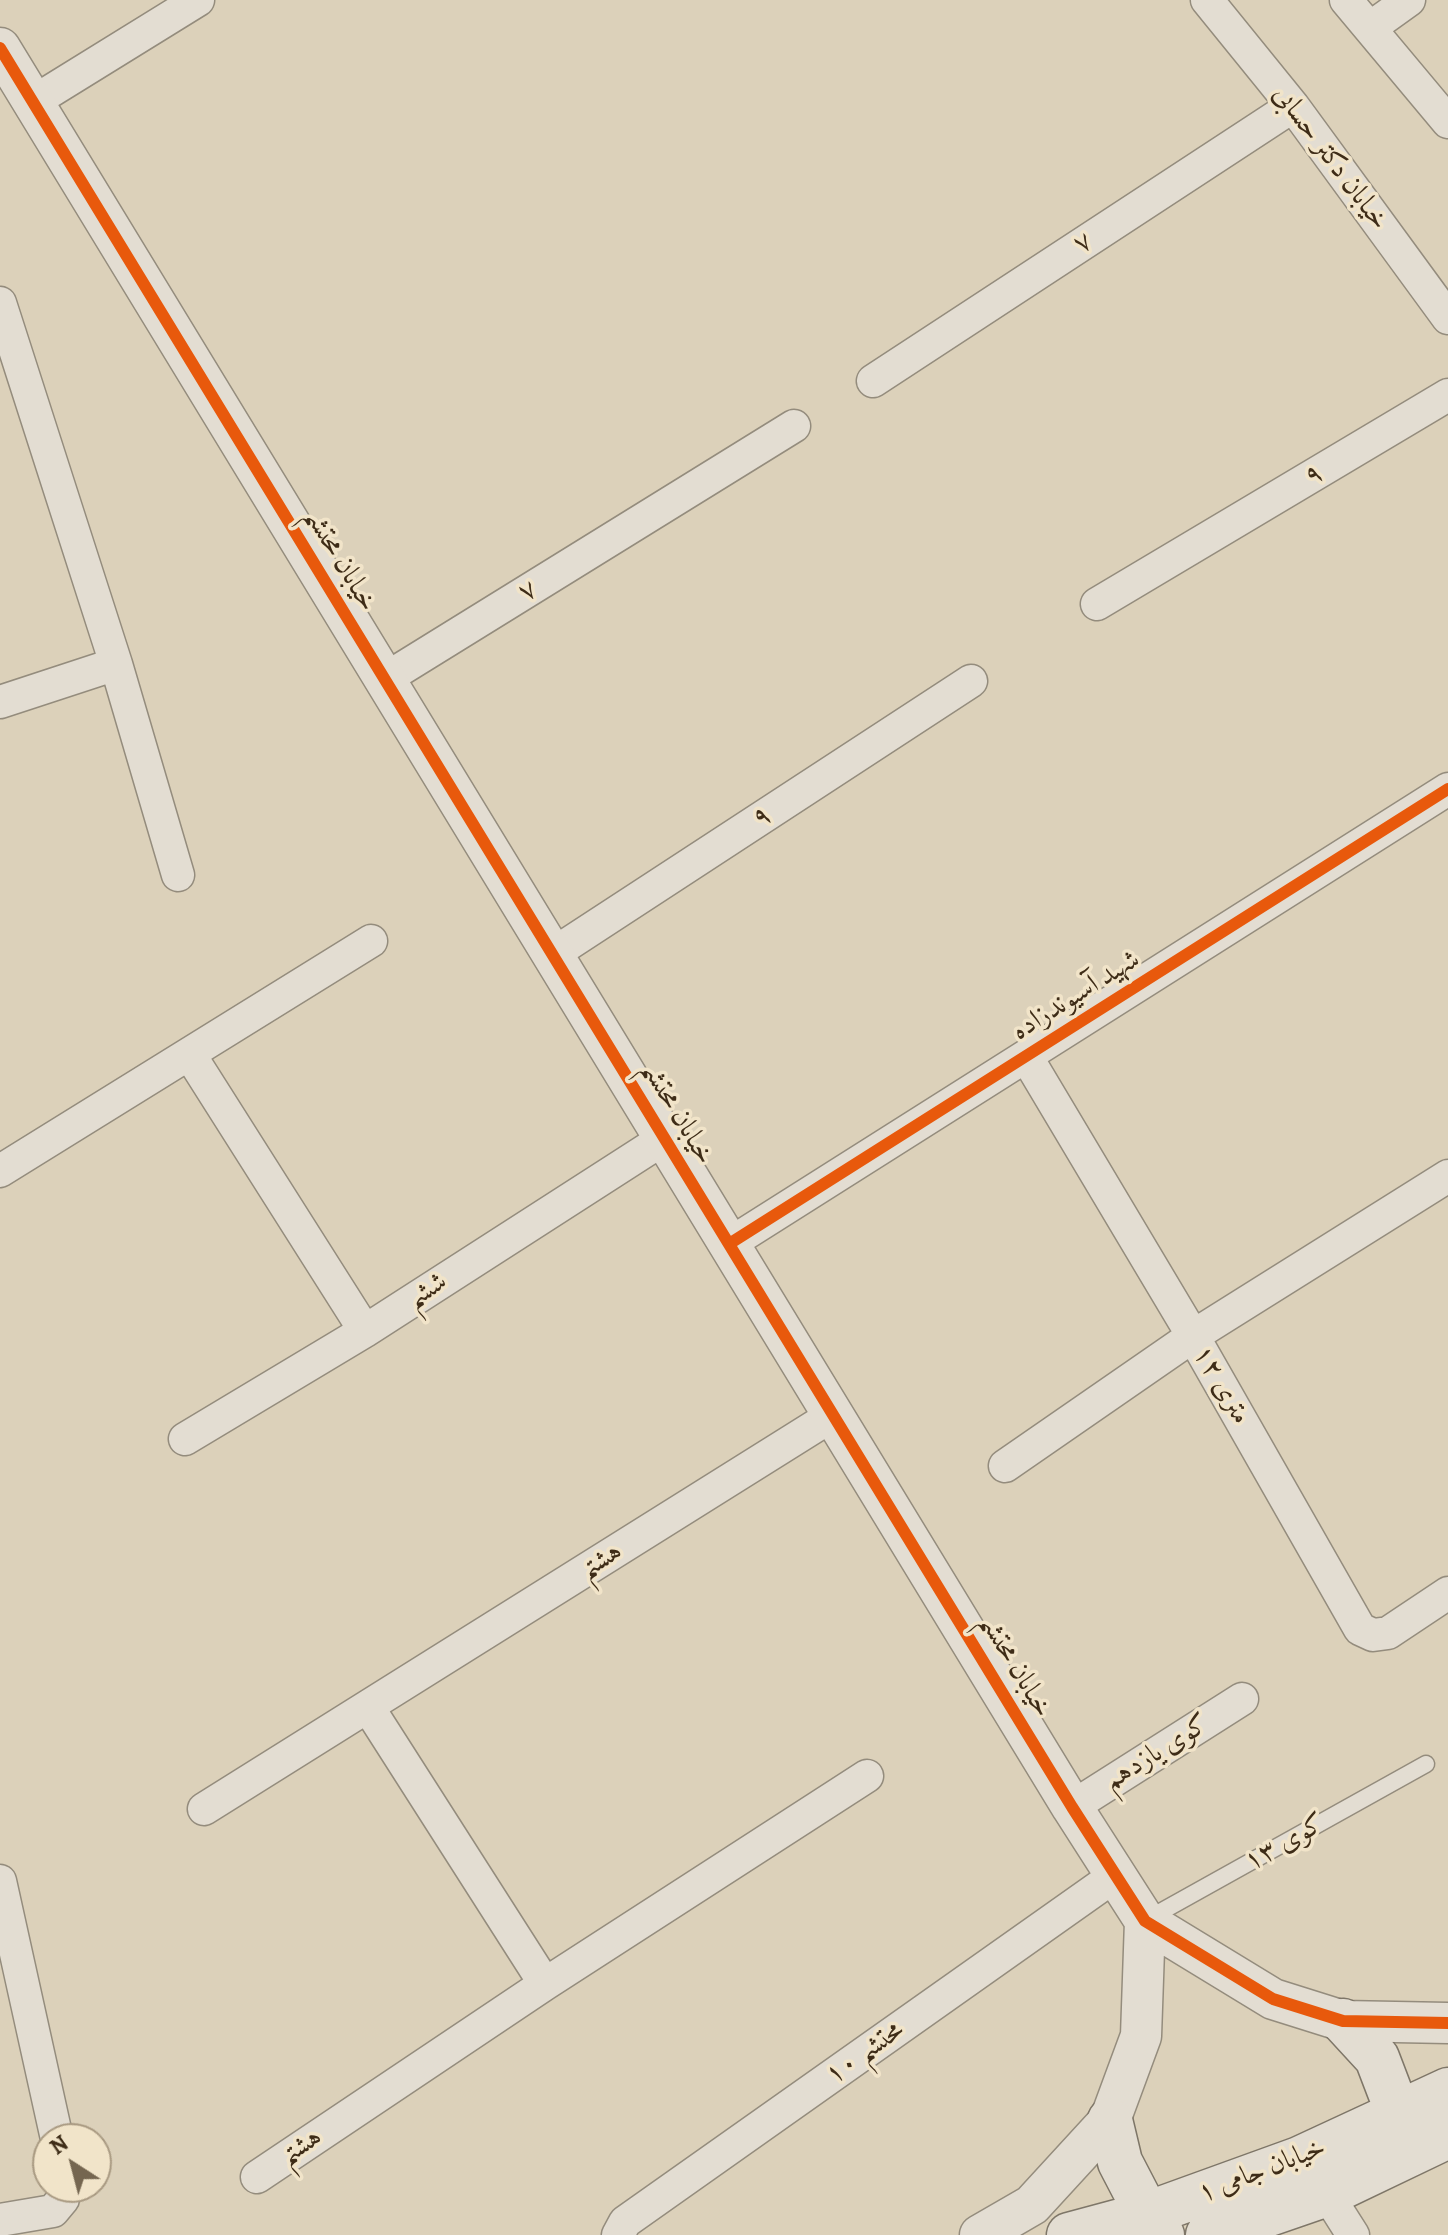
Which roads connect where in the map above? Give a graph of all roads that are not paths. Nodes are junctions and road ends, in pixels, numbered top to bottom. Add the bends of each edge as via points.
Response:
1 (198, 0) edge
2 (1207, 0) edge
3 (1346, 0) edge
4 (1409, 0) edge
5 (1370, 28) junction
6 (0, 48) edge
7 (33, 102) junction
8 (1293, 106) junction
9 (1448, 122) edge
10 (0, 303) edge
11 (1448, 318) edge
12 (873, 381) dead end
13 (1448, 395) edge
14 (794, 426) dead end
15 (1097, 604) dead end
16 (116, 664) junction
17 (385, 679) junction
18 (971, 681) dead end
19 (0, 702) edge
20 (1448, 789) edge
21 (178, 875) dead end
22 (371, 941) dead end
23 (553, 954) junction
24 (190, 1055) junction
25 (1026, 1056) junction
26 (665, 1138) junction
27 (0, 1171) edge
28 (1448, 1176) edge
29 (729, 1244) junction
30 (365, 1331) junction
31 (1193, 1336) junction
32 (833, 1415) junction
33 (185, 1439) dead end
34 (1005, 1466) dead end
35 (1448, 1593) edge
36 (1242, 1699) dead end
37 (368, 1707) junction
38 (1426, 1764) dead end
39 (867, 1776) dead end
40 (1072, 1807) junction
41 (204, 1809) dead end
42 (1116, 1875) junction
43 (0, 1881) edge
44 (1145, 1921) junction
45 (545, 1984) junction
46 (1343, 2021) junction
47 (1448, 2023) edge
48 (1448, 2090) edge
49 (1398, 2113) junction
50 (1110, 2120) junction
51 (53, 2123) edge
52 (1448, 2136) edge
53 (1404, 2158) junction
54 (257, 2177) dead end
55 (1327, 2194) junction
56 (60, 2203) edge
57 (0, 2220) edge
58 (1154, 2224) edge
59 (618, 2235) edge
60 (980, 2235) edge
61 (1069, 2235) edge
62 (1208, 2235) edge
63 (1353, 2235) edge

1 - 7 street
2 - 8 street, خیابان دکتر حسابی
3 - 5 street
4 - 5 street
5 - 9 street
6 - 7 street, خیابان محتشم
7 - 17 street, خیابان محتشم
8 - 11 street, خیابان دکتر حسابی
8 - 12 street, ۷
10 - 16 street
13 - 15 street, ۹
14 - 17 street, ۷
16 - 19 street
16 - 21 street
17 - 23 street, خیابان محتشم
18 - 23 street, ۹
20 - 25 street, شهید آسیوندزاده
22 - 24 street
23 - 26 street, خیابان محتشم
24 - 27 street
24 - 30 street
25 - 29 street, شهید آسیوندزاده
25 - 31 street, ۱۲ متری
26 - 29 street, خیابان محتشم
26 - 30 street, ششم
28 - 31 street
29 - 32 street, خیابان محتشم
30 - 33 street, ششم
31 - 34 street
31 - 35 street, ۱۲ متری via 1360,1629 1373,1635 1388,1633
32 - 37 street, هشتم
32 - 40 street, خیابان محتشم
36 - 40 street, کوی یازدهم
37 - 41 street, هشتم
37 - 45 street
38 - 44 lane, کوی ۱۳
39 - 45 street, هشتم
40 - 42 street, خیابان محتشم
42 - 44 street, خیابان محتشم
42 - 59 street, محتشم ۱۰ via 625,2222
43 - 51 street
44 - 46 street, خیابان محتشم via 1273,1999
44 - 50 street via 1141,2036
45 - 54 street, هشتم
46 - 47 street, خیابان محتشم
46 - 49 main road via 1377,2058
48 - 49 main road, خیابان جامی ۱
49 - 53 main road
49 - 58 main road, خیابان جامی ۱
50 - 58 main road via 1120,2162
50 - 60 street via 1032,2205
52 - 53 main road, خیابان جامی ۱
53 - 55 main road, خیابان جامی ۱
55 - 62 main road, خیابان جامی ۱
55 - 63 street
56 - 57 street via 53,2211
58 - 61 main road, خیابان جامی ۱

